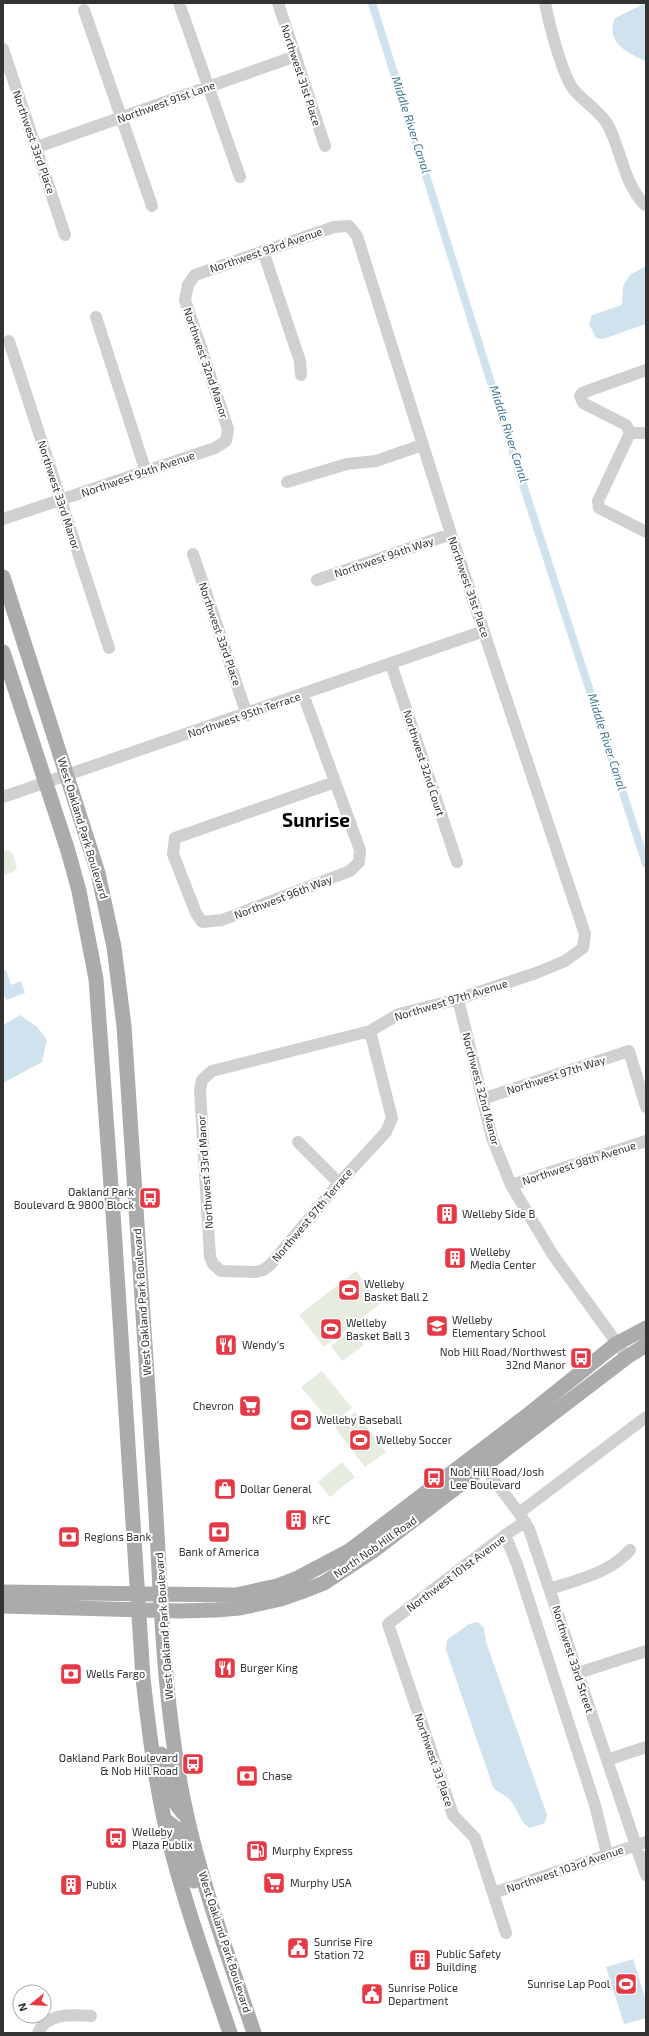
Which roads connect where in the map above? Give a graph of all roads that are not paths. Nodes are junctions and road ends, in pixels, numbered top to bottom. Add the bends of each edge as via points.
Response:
1 (179, 3) edge
2 (278, 3) edge
3 (545, 3) edge
4 (84, 10) dead end
5 (3, 49) edge
6 (296, 56) junction
7 (207, 87) junction
8 (122, 118) junction
9 (324, 146) dead end
10 (37, 147) junction
11 (240, 177) dead end
12 (645, 205) edge
13 (152, 206) dead end
14 (349, 226) joint
15 (65, 235) dead end
16 (263, 251) junction
17 (188, 285) joint
18 (96, 317) dead end
19 (9, 341) dead end
20 (646, 370) edge
21 (301, 375) dead end
22 (630, 433) junction
23 (645, 433) edge
24 (226, 441) joint
25 (422, 445) junction
26 (146, 472) junction
27 (287, 482) dead end
28 (61, 500) junction
29 (3, 519) edge
30 (646, 532) edge
31 (451, 534) junction
32 (193, 554) dead end
33 (3, 577) edge
34 (317, 580) dead end
35 (484, 631) junction
36 (109, 648) dead end
37 (3, 652) edge
38 (391, 664) junction
39 (303, 694) junction
40 (247, 714) junction
41 (68, 776) junction
42 (45, 782) junction
43 (335, 782) junction
44 (3, 798) edge
45 (457, 862) dead end
46 (583, 948) joint
47 (458, 999) junction
48 (370, 1031) junction
49 (202, 1080) joint
50 (482, 1099) junction
51 (646, 1107) edge
52 (646, 1141) edge
53 (298, 1142) dead end
54 (339, 1183) junction
55 (511, 1185) junction
56 (213, 1264) joint
57 (646, 1328) edge
58 (616, 1344) junction
59 (646, 1345) edge
60 (627, 1357) junction
61 (646, 1416) edge
62 (479, 1461) junction
63 (522, 1518) junction
64 (505, 1535) junction
65 (630, 1550) dead end
66 (550, 1589) junction
67 (3, 1592) edge
68 (160, 1595) junction
69 (138, 1602) junction
70 (3, 1606) edge
71 (162, 1610) junction
72 (388, 1624) joint
73 (646, 1651) edge
74 (578, 1673) junction
75 (149, 1732) junction
76 (646, 1747) edge
77 (607, 1760) junction
78 (164, 1819) junction
79 (188, 1820) junction
80 (641, 1843) edge
81 (607, 1854) junction
82 (646, 1875) edge
83 (493, 1893) junction
84 (215, 1917) junction
85 (506, 1933) dead end
86 (91, 2016) dead end
87 (38, 2033) edge
88 (230, 2033) edge
89 (254, 2033) edge

1 - 7 street
2 - 6 street, Northwest 31st Place
3 - 12 street via 553,36 573,89 606,123 629,184
4 - 8 street
5 - 10 street, Northwest 33rd Place
6 - 7 street, Northwest 91st Lane
6 - 9 street, Northwest 31st Place
7 - 8 street, Northwest 91st Lane
7 - 11 street
8 - 10 street, Northwest 91st Lane
8 - 13 street
10 - 15 street, Northwest 33rd Place
14 - 16 street, Northwest 93rd Avenue via 334,227
14 - 25 street, Northwest 31st Place via 357,236
16 - 17 street, Northwest 93rd Avenue via 195,275
16 - 21 street via 300,361
17 - 24 street, Northwest 32nd Manor via 185,300 228,429
18 - 26 street
19 - 28 street, Northwest 33rd Manor
20 - 22 street via 582,393 580,396 582,403 626,425
22 - 23 street
22 - 30 street via 598,501 599,508
24 - 26 street, Northwest 94th Avenue via 215,448
25 - 27 street via 376,461 347,464
25 - 31 street, Northwest 31st Place
26 - 28 street, Northwest 94th Avenue
28 - 29 street, Northwest 94th Avenue
28 - 36 street, Northwest 33rd Manor
31 - 34 street, Northwest 94th Way
31 - 35 street, Northwest 31st Place
32 - 40 street, Northwest 33rd Place
33 - 41 main road, West Oakland Park Boulevard
35 - 38 street, Northwest 95th Terrace
35 - 46 street, Northwest 31st Place via 585,934
37 - 42 main road, West Oakland Park Boulevard
38 - 39 street, Northwest 95th Terrace
38 - 45 street, Northwest 32nd Court
39 - 40 street, Northwest 95th Terrace
39 - 43 street
40 - 41 street, Northwest 95th Terrace
41 - 42 street, Northwest 95th Terrace
41 - 68 main road, West Oakland Park Boulevard via 105,900 121,991
42 - 44 street, Northwest 95th Terrace
42 - 69 main road, West Oakland Park Boulevard via 79,891 99,1004
43 - 43 street, Northwest 96th Way via 175,838 173,854 202,922 222,920 350,871 359,862 360,850
46 - 47 street, Northwest 97th Avenue via 565,961 536,973
47 - 48 street, Northwest 97th Avenue via 399,1014
47 - 50 street, Northwest 32nd Manor
48 - 49 street, Northwest 97th Avenue via 212,1071
48 - 54 street, Northwest 97th Terrace via 392,1118 386,1132
49 - 56 street, Northwest 33rd Manor via 200,1090 210,1257
50 - 51 street, Northwest 97th Way via 629,1051
50 - 55 street, Northwest 32nd Manor via 492,1138
52 - 55 street, Northwest 98th Avenue
53 - 54 street
54 - 56 street, Northwest 97th Terrace via 263,1270 221,1271
55 - 58 street, Northwest 32nd Manor via 553,1255
57 - 58 main road, North Nob Hill Road
58 - 60 street, Northwest 32nd Manor
58 - 62 main road, North Nob Hill Road
59 - 60 main road, North Nob Hill Road
60 - 62 main road, North Nob Hill Road
61 - 63 street, Northwest 101st Avenue
62 - 63 street, Northwest 33rd Street
62 - 68 main road, North Nob Hill Road via 350,1551 298,1578 277,1586 236,1595
62 - 71 main road, North Nob Hill Road via 373,1551 324,1583 281,1599 240,1608
63 - 64 street, Northwest 101st Avenue
63 - 66 street, Northwest 33rd Street
64 - 72 street, Northwest 101st Avenue
64 - 81 street via 595,1805
65 - 66 street via 622,1560 606,1570
66 - 74 street, Northwest 33rd Street
67 - 69 main road, North Nob Hill Road
68 - 69 main road, North Nob Hill Road
68 - 71 main road, West Oakland Park Boulevard
69 - 70 main road, North Nob Hill Road
69 - 71 main road, North Nob Hill Road
69 - 75 main road, West Oakland Park Boulevard
71 - 79 main road, West Oakland Park Boulevard via 171,1721
72 - 83 street, Northwest 33 Place via 453,1815 475,1838
73 - 74 street
74 - 77 street, Northwest 33rd Street
75 - 78 main road, West Oakland Park Boulevard
75 - 79 main road via 157,1740 174,1801
76 - 77 street
77 - 80 street, Northwest 33rd Street
78 - 84 main road via 177,1829 202,1904
78 - 88 main road, West Oakland Park Boulevard via 181,1886
79 - 84 main road, West Oakland Park Boulevard
80 - 81 street, Northwest 103rd Avenue
80 - 82 street, Northwest 33rd Street
81 - 83 street, Northwest 103rd Avenue
83 - 85 street, Northwest 33 Place
84 - 89 main road, West Oakland Park Boulevard
86 - 87 street via 68,2015 56,2018 41,2026

